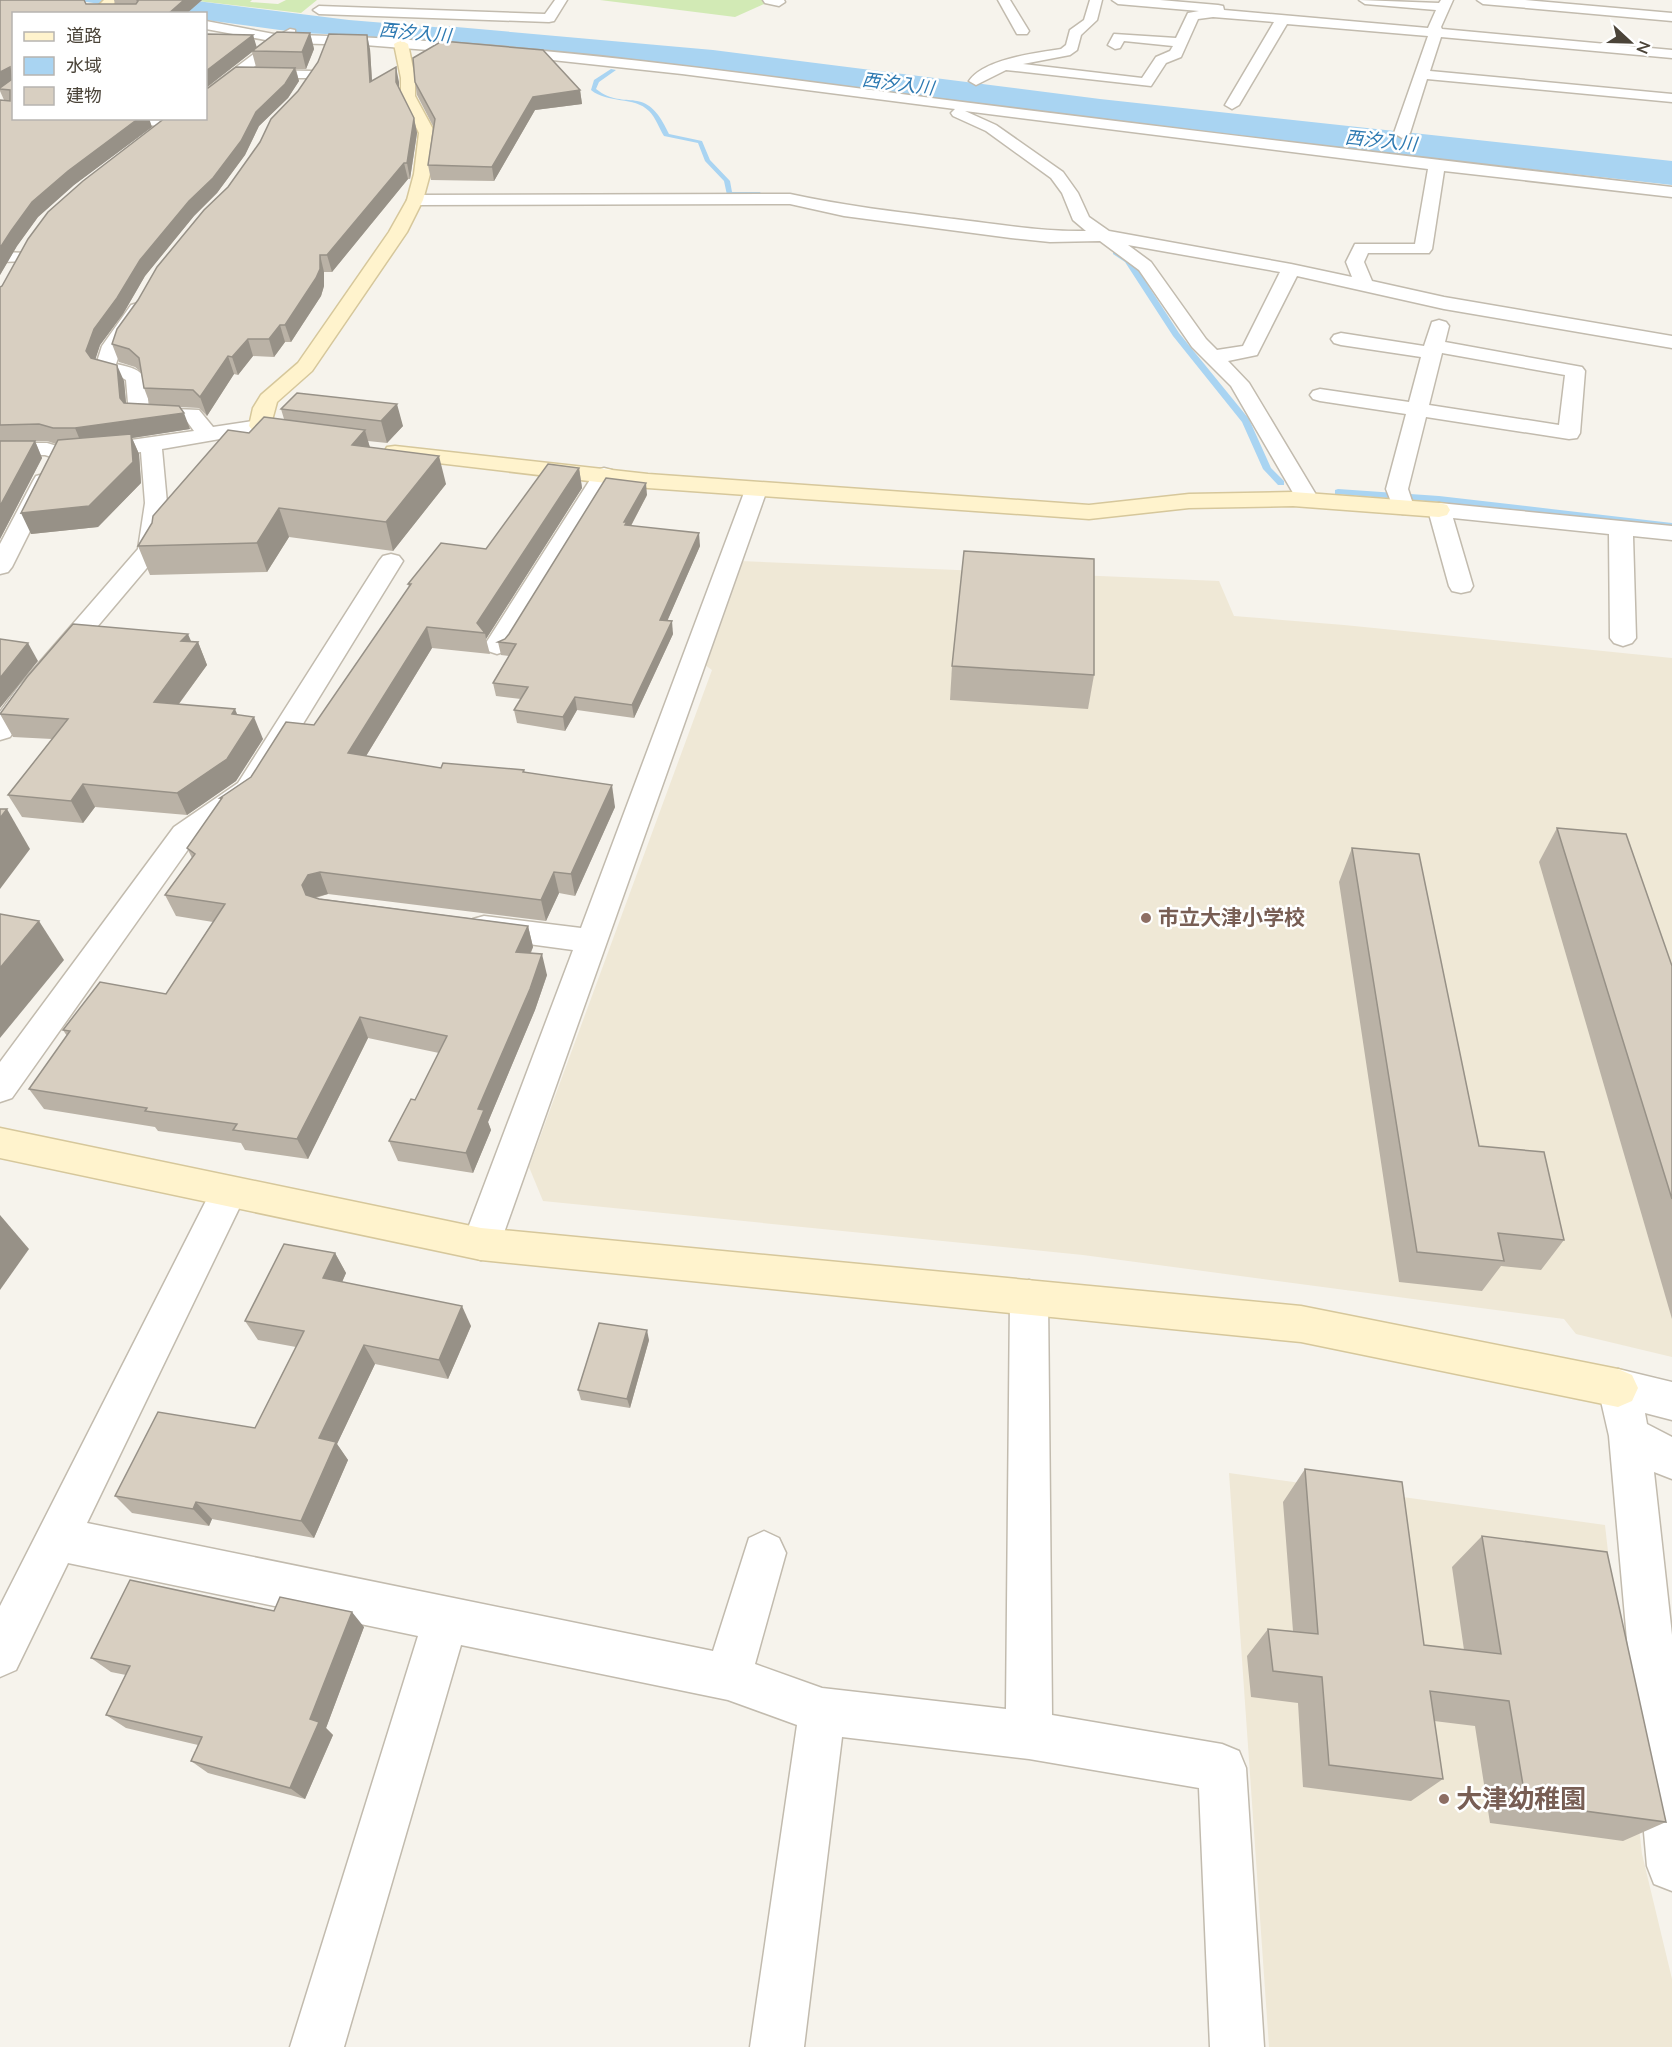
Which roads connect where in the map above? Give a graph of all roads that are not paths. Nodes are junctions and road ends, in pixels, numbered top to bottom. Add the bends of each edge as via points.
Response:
1 (329, 0) edge
2 (561, 0) edge
3 (769, 0) edge
4 (777, 0) edge
5 (1004, 0) edge
6 (1096, 0) edge
7 (1118, 0) edge
8 (1365, 0) edge
9 (1483, 0) edge
10 (1146, 1) edge
11 (1445, 4) edge
12 (81, 5) edge
13 (103, 7) edge
14 (123, 12) edge
15 (311, 16) junction
16 (1672, 17) edge
17 (1283, 19) junction
18 (207, 25) edge
19 (1435, 29) junction
20 (1022, 31) dead end
21 (281, 39) junction
22 (327, 40) junction
23 (1181, 43) junction
24 (401, 44) junction
25 (1115, 45) dead end
26 (1672, 54) edge
27 (1006, 66) junction
28 (236, 74) junction
29 (1422, 74) junction
30 (313, 75) junction
31 (976, 81) dead end
32 (301, 93) edge
33 (207, 96) edge
34 (1672, 98) edge
35 (929, 100) junction
36 (1232, 105) dead end
37 (175, 120) edge
38 (1402, 133) dead end
39 (154, 136) edge
40 (1437, 165) junction
41 (1672, 192) edge
42 (415, 200) junction
43 (1106, 236) junction
44 (32, 240) edge
45 (0, 256) edge
46 (22, 257) junction
47 (1291, 269) junction
48 (11, 277) edge
49 (1364, 285) junction
50 (148, 290) edge
51 (1444, 303) junction
52 (1341, 339) dead end
53 (1672, 342) edge
54 (1433, 350) junction
55 (1213, 357) junction
56 (1320, 395) dead end
57 (1417, 411) junction
58 (260, 426) junction
59 (208, 435) junction
60 (151, 444) junction
61 (313, 444) edge
62 (0, 449) edge
63 (371, 450) edge
64 (58, 453) junction
65 (604, 475) junction
66 (756, 490) junction
67 (1307, 498) junction
68 (1400, 498) junction
69 (1439, 510) junction
70 (1621, 529) junction
71 (1672, 534) edge
72 (391, 561) dead end
73 (0, 567) edge
74 (1461, 586) dead end
75 (1623, 638) dead end
76 (497, 646) edge
77 (0, 731) edge
78 (462, 924) edge
79 (593, 941) junction
80 (0, 1088) edge
81 (0, 1143) edge
82 (229, 1192) junction
83 (481, 1244) junction
84 (1029, 1297) junction
85 (1618, 1388) junction
86 (1672, 1401) edge
87 (1630, 1436) junction
88 (1672, 1459) edge
89 (57, 1539) junction
90 (764, 1553) dead end
91 (446, 1619) junction
92 (0, 1654) edge
93 (728, 1677) junction
94 (822, 1711) junction
95 (1029, 1735) junction
96 (1672, 1866) edge
97 (317, 2047) edge
98 (777, 2047) edge
99 (1237, 2047) edge

1 - 15 street
2 - 15 street via 549,18
3 - 4 street
5 - 20 street
6 - 27 street via 1093,19 1075,33 1072,47
7 - 10 street
8 - 11 street
9 - 16 street
10 - 19 street
11 - 19 street
12 - 13 street
13 - 14 street
15 - 21 street
17 - 19 street
17 - 23 street via 1213,13 1193,16 1186,20
17 - 36 street via 1246,91
18 - 21 street
19 - 26 street
19 - 29 street via 1434,57
21 - 22 street
21 - 28 street
22 - 24 street
22 - 30 street
23 - 25 street via 1119,37
23 - 27 street via 1176,54 1161,60 1146,83 1052,77
24 - 35 street via 682,70
24 - 42 street via 408,96 427,133
27 - 31 street
28 - 30 street
28 - 33 street
29 - 34 street
29 - 38 street
30 - 32 street
35 - 40 street
35 - 43 street via 991,128 1057,175 1082,220
37 - 39 street
40 - 41 street
40 - 49 street via 1423,249 1361,248 1355,262
42 - 43 street via 790,199 844,211 1011,233
42 - 58 street via 398,232 305,367 265,404
43 - 47 street
43 - 55 street via 1145,266
44 - 46 street
45 - 46 street
46 - 48 street
47 - 49 street
47 - 55 street via 1250,351
49 - 51 street
50 - 59 street via 112,346 105,368 136,378 139,414 192,414
51 - 53 street
51 - 54 street
52 - 54 street
54 - 57 street
54 - 57 street via 1575,371 1569,434
55 - 67 street via 1239,383
56 - 57 street
57 - 68 street
58 - 59 street
58 - 61 street via 274,436
59 - 60 street
60 - 64 street
60 - 77 street via 156,503 150,550 28,692
62 - 64 street via 46,449
63 - 65 street
64 - 73 street
65 - 66 street
65 - 76 street
66 - 67 street via 1089,512 1189,501
66 - 79 street
67 - 68 street
68 - 69 street
69 - 70 street
69 - 74 street
70 - 71 street
70 - 75 street
72 - 80 street via 248,790 184,834
78 - 79 street
79 - 83 street
81 - 82 street
82 - 83 street
82 - 89 street
83 - 84 street
84 - 85 street via 1301,1324
84 - 95 street
85 - 86 street
85 - 87 street
87 - 88 street
87 - 96 street
89 - 91 street
89 - 92 street
90 - 93 street
91 - 93 street
91 - 97 street
93 - 94 street
94 - 95 street
94 - 98 street
95 - 99 street via 1222,1768

